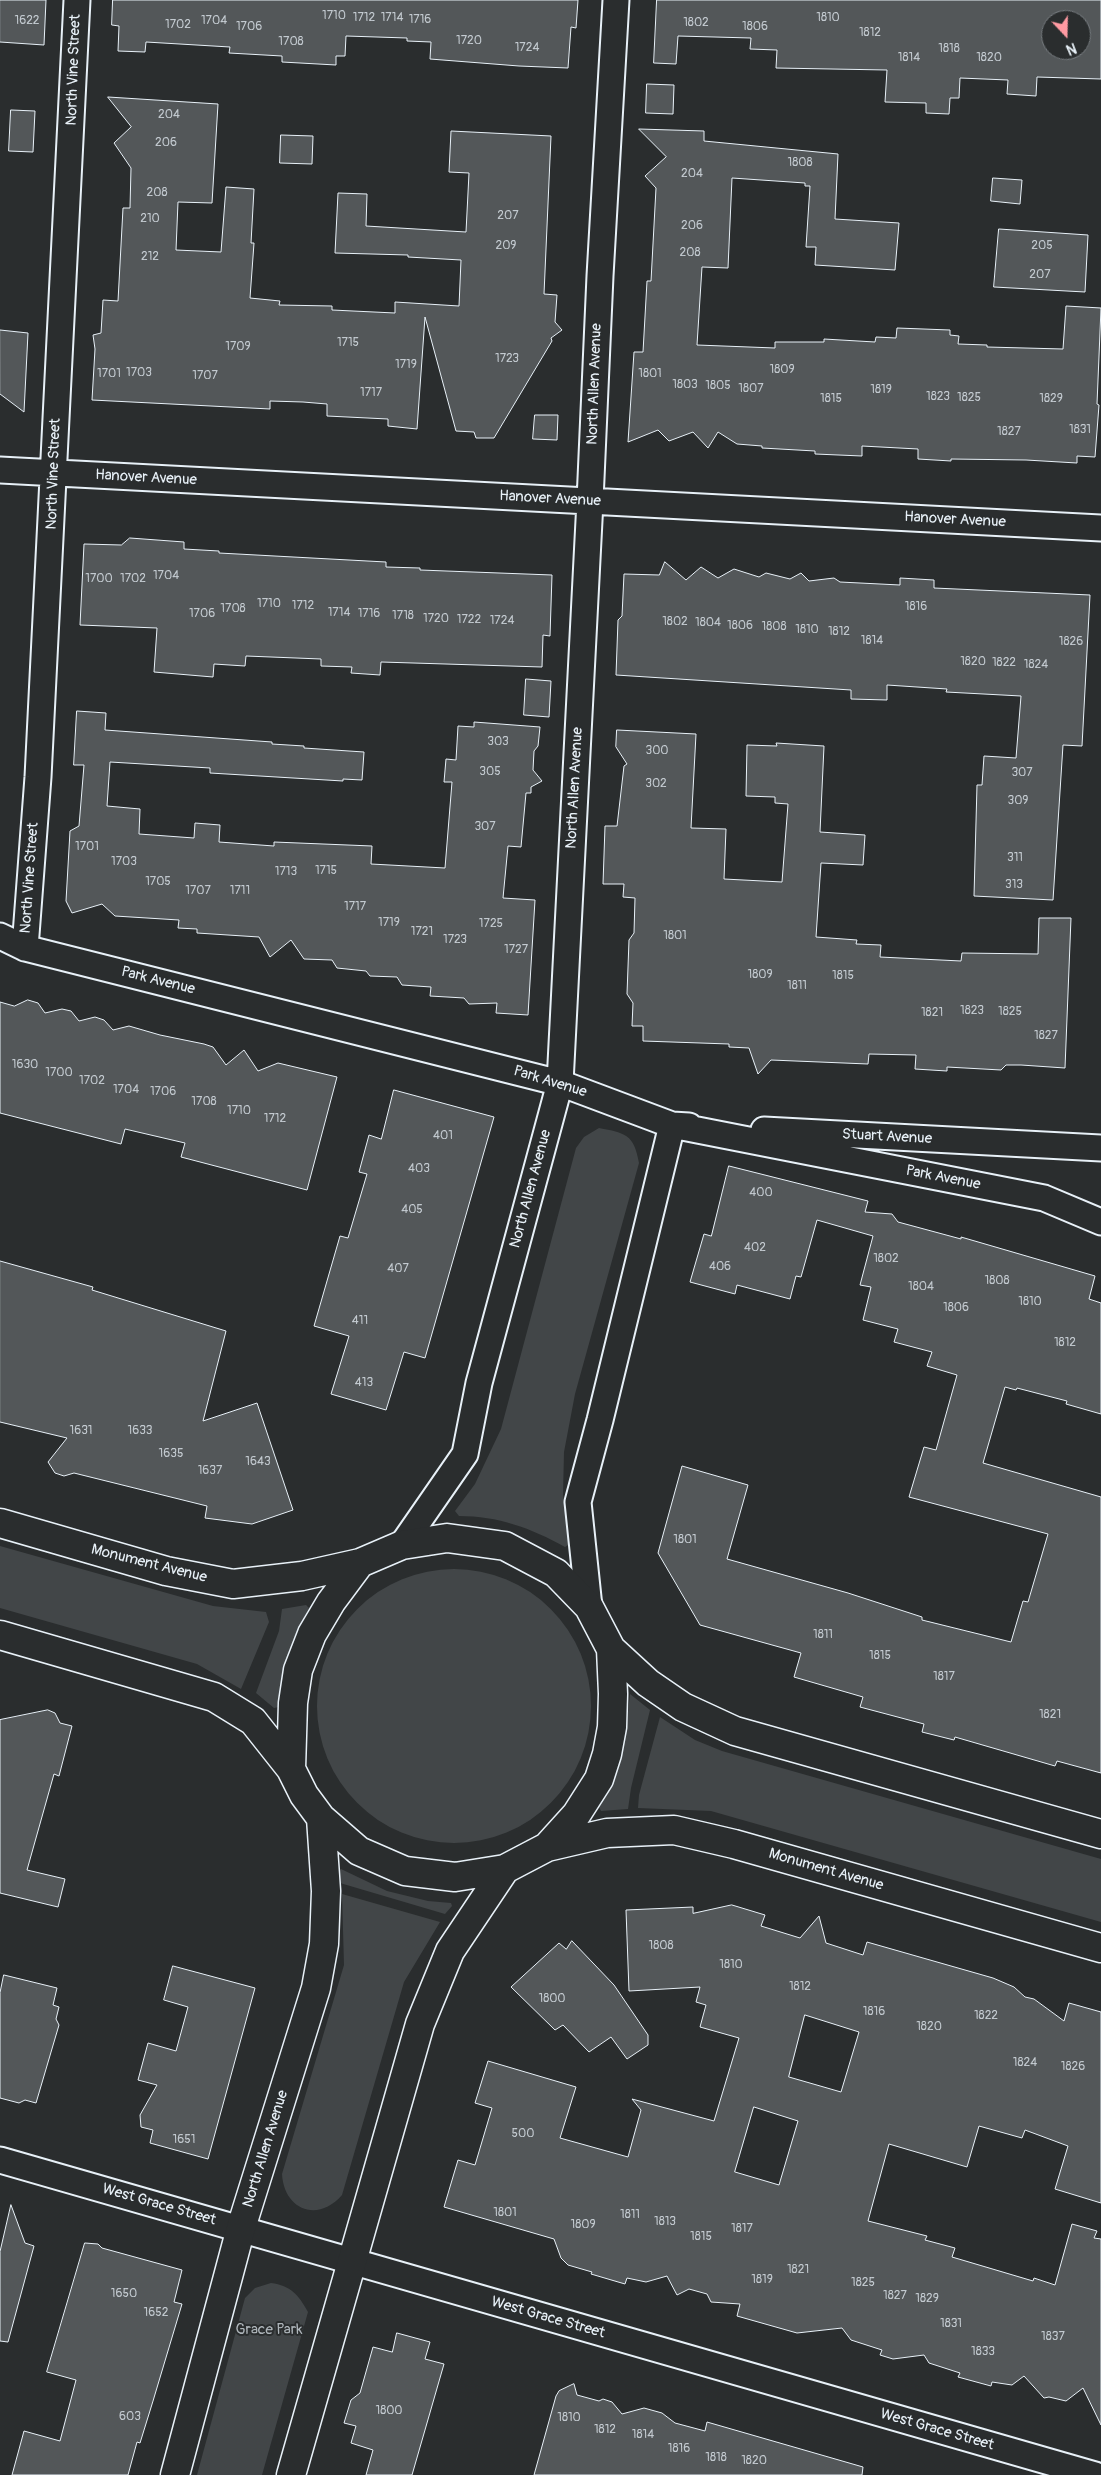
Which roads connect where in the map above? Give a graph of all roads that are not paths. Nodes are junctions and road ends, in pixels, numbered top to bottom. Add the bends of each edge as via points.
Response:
1 (77, 0) edge
2 (616, 0) edge
3 (0, 470) edge
4 (54, 473) junction
5 (590, 501) junction
6 (1101, 528) edge
7 (0, 936) edge
8 (25, 948) junction
9 (560, 1083) junction
10 (672, 1125) junction
11 (1101, 1148) edge
12 (1101, 1222) edge
13 (0, 1523) edge
14 (402, 1545) junction
15 (360, 1563) junction
16 (589, 1607) junction
17 (0, 1635) edge
18 (611, 1649) junction
19 (291, 1769) junction
20 (321, 1818) junction
21 (1101, 1834) edge
22 (547, 1847) junction
23 (505, 1869) junction
24 (1101, 1948) edge
25 (0, 2160) edge
26 (241, 2228) junction
27 (352, 2261) junction
28 (175, 2475) edge
29 (290, 2475) edge
30 (1095, 2475) edge

1 - 4 street, North Vine Street
2 - 5 street, North Allen Avenue
3 - 4 street, Hanover Avenue
4 - 5 street, Hanover Avenue
4 - 8 street, North Vine Street via 38,777
5 - 6 street, Hanover Avenue
5 - 9 street, North Allen Avenue
7 - 8 street, Park Avenue
8 - 9 street, Park Avenue
9 - 10 street, Park Avenue
9 - 14 street, North Allen Avenue via 479,1384 465,1454
10 - 11 street, Stuart Avenue
10 - 12 street, Park Avenue via 1044,1198
10 - 16 street via 578,1502
13 - 15 street, Monument Avenue via 166,1571 233,1584 302,1576
14 - 15 street, Monument Avenue
14 - 16 street, Monument Avenue via 447,1538 505,1546 556,1573
15 - 19 street via 312,1634 298,1670 293,1703
16 - 18 street, Monument Avenue
17 - 19 street via 214,1697 253,1721
18 - 21 street via 648,1683 683,1707 735,1731
18 - 22 street via 612,1727 599,1779 576,1815
19 - 20 street
20 - 23 street via 359,1851 405,1871 455,1877
20 - 26 street, North Allen Avenue via 326,1891 324,1944 316,1988
22 - 23 street
22 - 24 street, Monument Avenue via 608,1833 674,1830
23 - 27 street via 450,1951 420,2024
25 - 26 street, West Grace Street
26 - 27 street, West Grace Street
26 - 28 street, North Allen Avenue
27 - 29 street
27 - 30 street, West Grace Street

